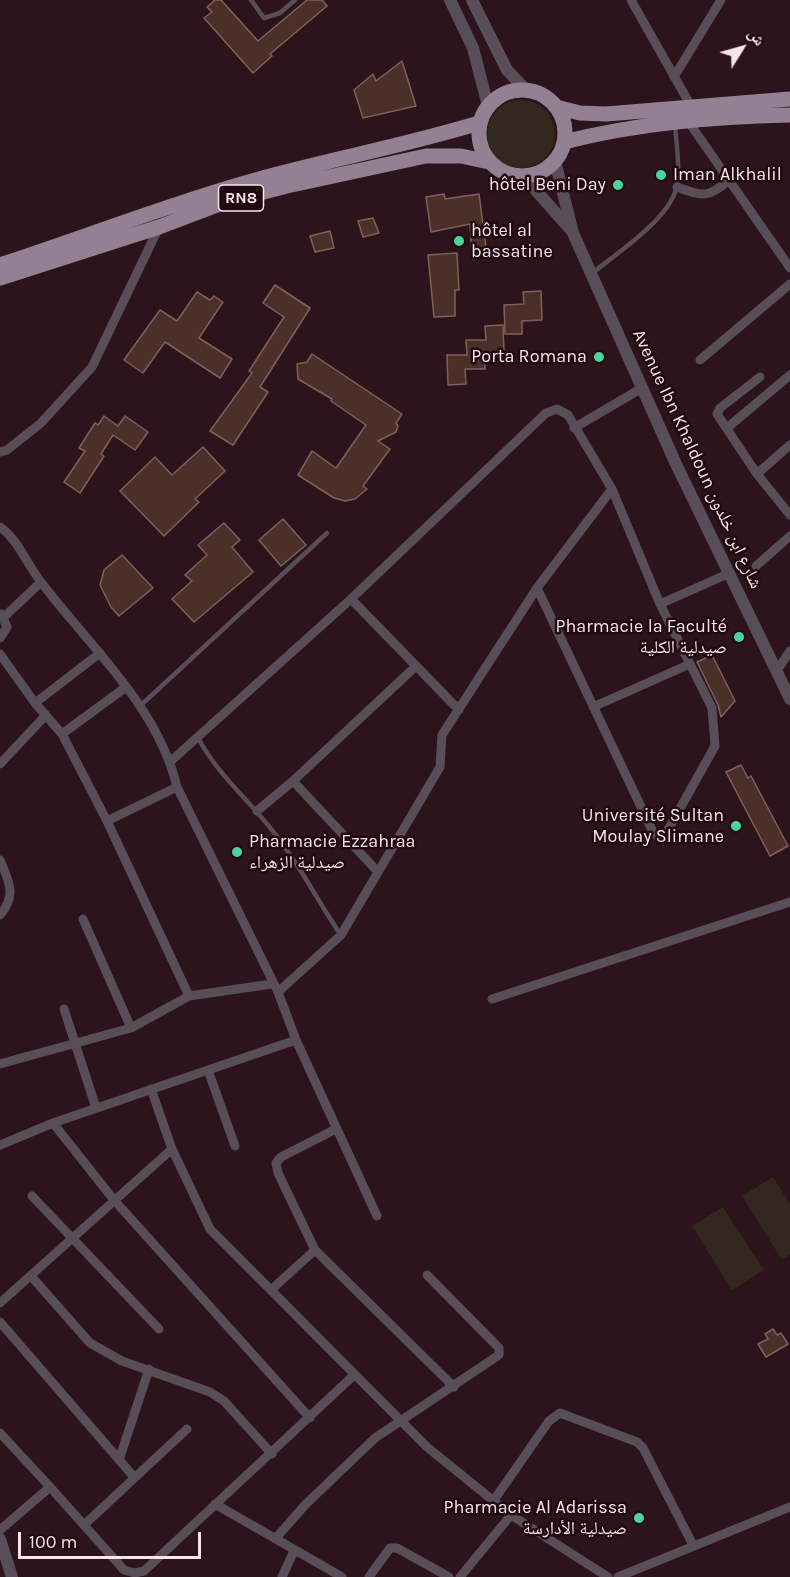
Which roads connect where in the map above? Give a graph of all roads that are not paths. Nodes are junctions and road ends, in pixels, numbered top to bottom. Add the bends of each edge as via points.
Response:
1 (251, 0) edge
2 (295, 0) edge
3 (450, 0) edge
4 (472, 0) edge
5 (631, 0) edge
6 (721, 0) edge
7 (674, 77) junction
8 (526, 90) junction
9 (790, 99) edge
10 (488, 106) junction
11 (556, 107) junction
12 (790, 115) edge
13 (685, 116) junction
14 (479, 123) junction
15 (564, 142) junction
16 (555, 161) junction
17 (489, 162) junction
18 (524, 177) junction
19 (729, 180) junction
20 (676, 187) junction
21 (159, 227) junction
22 (573, 233) junction
23 (787, 256) edge
24 (0, 265) edge
25 (790, 268) edge
26 (591, 274) junction
27 (0, 278) edge
28 (790, 284) edge
29 (700, 360) dead end
30 (790, 375) edge
31 (760, 376) dead end
32 (642, 388) junction
33 (574, 428) junction
34 (727, 428) junction
35 (790, 445) edge
36 (0, 452) edge
37 (757, 474) junction
38 (612, 489) junction
39 (790, 515) edge
40 (0, 527) edge
41 (327, 533) dead end
42 (790, 536) edge
43 (756, 566) dead end
44 (730, 573) junction
45 (41, 582) junction
46 (537, 588) junction
47 (351, 599) junction
48 (660, 604) junction
49 (2, 615) edge
50 (0, 638) edge
51 (790, 651) edge
52 (100, 653) junction
53 (0, 654) edge
54 (690, 664) junction
55 (415, 667) junction
56 (778, 669) junction
57 (126, 687) junction
58 (790, 699) edge
59 (35, 703) junction
60 (140, 706) junction
61 (593, 707) junction
62 (459, 710) junction
63 (46, 715) junction
64 (62, 734) junction
65 (197, 736) junction
66 (171, 761) junction
67 (0, 764) edge
68 (293, 781) junction
69 (177, 787) junction
70 (257, 811) junction
71 (107, 821) junction
72 (0, 860) edge
73 (378, 872) junction
74 (790, 902) edge
75 (0, 915) edge
76 (83, 919) dead end
77 (341, 935) junction
78 (272, 984) junction
79 (278, 992) junction
80 (189, 996) junction
81 (492, 999) dead end
82 (64, 1009) dead end
83 (131, 1028) junction
84 (296, 1040) junction
85 (75, 1044) junction
86 (0, 1064) edge
87 (208, 1070) junction
88 (151, 1089) junction
89 (96, 1108) junction
90 (53, 1123) junction
91 (336, 1129) junction
92 (0, 1145) edge
93 (235, 1146) dead end
94 (172, 1149) junction
95 (32, 1196) dead end
96 (114, 1200) junction
97 (377, 1216) dead end
98 (73, 1239) junction
99 (315, 1250) junction
100 (427, 1275) dead end
101 (30, 1276) junction
102 (272, 1289) junction
103 (0, 1303) edge
104 (0, 1322) edge
105 (159, 1329) dead end
106 (149, 1369) junction
107 (353, 1376) junction
108 (454, 1387) junction
109 (310, 1418) junction
110 (399, 1422) junction
111 (187, 1429) dead end
112 (0, 1433) edge
113 (272, 1454) junction
114 (119, 1460) junction
115 (134, 1477) junction
116 (50, 1487) junction
117 (494, 1500) junction
118 (215, 1504) junction
119 (790, 1507) edge
120 (511, 1515) junction
121 (84, 1525) junction
122 (0, 1530) edge
123 (276, 1538) junction
124 (0, 1539) edge
125 (693, 1545) junction
126 (294, 1551) junction
127 (8, 1575) edge
128 (282, 1577) edge
129 (342, 1577) edge
130 (369, 1577) edge
131 (449, 1577) edge
132 (460, 1577) edge
133 (608, 1577) edge
134 (618, 1577) edge

1 - 2 lane via 264,18 280,13
3 - 10 street via 473,48
4 - 8 street via 507,70
5 - 7 street
6 - 7 street
7 - 13 street
8 - 10 main road via 499,96
8 - 11 main road via 538,93
9 - 13 main road
10 - 14 main road
11 - 13 main road via 580,113
11 - 15 main road via 564,124
12 - 13 main road
13 - 15 main road
13 - 19 street
13 - 20 lane
14 - 17 main road via 479,140
14 - 24 main road, RN8 via 259,179 129,219
15 - 16 main road
16 - 18 main road via 536,175
16 - 22 street
17 - 18 main road, RN8 via 499,170
17 - 21 main road, RN8 via 448,155 408,158 236,199
18 - 22 street
19 - 20 street via 713,194 700,195
19 - 23 street
20 - 26 lane via 672,200 659,215
21 - 27 main road, RN8
21 - 36 street via 92,367 41,423
22 - 26 street, Avenue Ibn Khaldoun شارع ابن خلدون
23 - 25 street
26 - 32 street, Avenue Ibn Khaldoun شارع ابن خلدون
28 - 29 street
30 - 34 street
31 - 34 street via 718,411
32 - 33 street
32 - 44 street, Avenue Ibn Khaldoun شارع ابن خلدون
33 - 38 street
33 - 47 street via 563,411 546,413
34 - 37 street
35 - 37 street
37 - 39 street
38 - 46 street
38 - 48 street
40 - 45 street
41 - 60 lane
42 - 43 street
44 - 48 street
44 - 56 street, Avenue Ibn Khaldoun شارع ابن خلدون
45 - 49 street
45 - 52 street
46 - 61 street
46 - 62 street
47 - 55 street
47 - 65 street
48 - 54 street
49 - 50 street via 7,627
51 - 56 street
52 - 57 street
52 - 59 street
53 - 59 street
54 - 61 street
54 - 61 street via 712,708 715,746 664,837 653,832
55 - 62 street
55 - 68 street
56 - 58 street, Avenue Ibn Khaldoun شارع ابن خلدون
57 - 60 street
57 - 64 street
59 - 63 street
60 - 66 street
62 - 73 street via 442,735 440,767
63 - 64 street
63 - 67 street
64 - 71 street
65 - 66 street
65 - 70 lane via 207,755
66 - 69 street
68 - 70 street
68 - 73 street
69 - 71 street
69 - 78 street
70 - 77 lane via 295,860
71 - 80 street
72 - 75 street via 12,896
73 - 77 street
74 - 81 street
76 - 83 street
77 - 79 street
78 - 79 street
78 - 80 street
79 - 84 street
80 - 83 street
82 - 85 street
83 - 85 street
84 - 87 street
84 - 91 street
85 - 86 street
85 - 89 street
87 - 88 street
87 - 93 street
88 - 89 street
88 - 94 street
89 - 90 street
90 - 92 street
90 - 96 street
91 - 97 street
91 - 99 street via 281,1156 276,1163
94 - 96 street
94 - 102 street via 210,1229
95 - 98 street
96 - 98 street
96 - 109 street
98 - 101 street
98 - 105 street
99 - 102 street
99 - 108 street
100 - 108 street via 499,1348 494,1360
101 - 103 street
101 - 106 street via 90,1343 122,1361
102 - 107 street
104 - 114 street
106 - 113 street via 224,1401
106 - 114 street
107 - 109 street
107 - 110 street
108 - 110 street
109 - 113 street
110 - 117 street
110 - 123 street via 347,1464
111 - 115 street
112 - 116 street
113 - 118 street
114 - 115 street
115 - 121 street
116 - 121 street
116 - 122 street
117 - 120 street
117 - 125 street via 549,1421 560,1413 644,1448
118 - 121 street via 144,1571 135,1573 123,1570
118 - 123 street
119 - 125 street
120 - 132 street
120 - 133 street
123 - 126 street
124 - 127 street
125 - 134 street
126 - 128 street
126 - 129 street
130 - 131 street via 390,1548 397,1548

